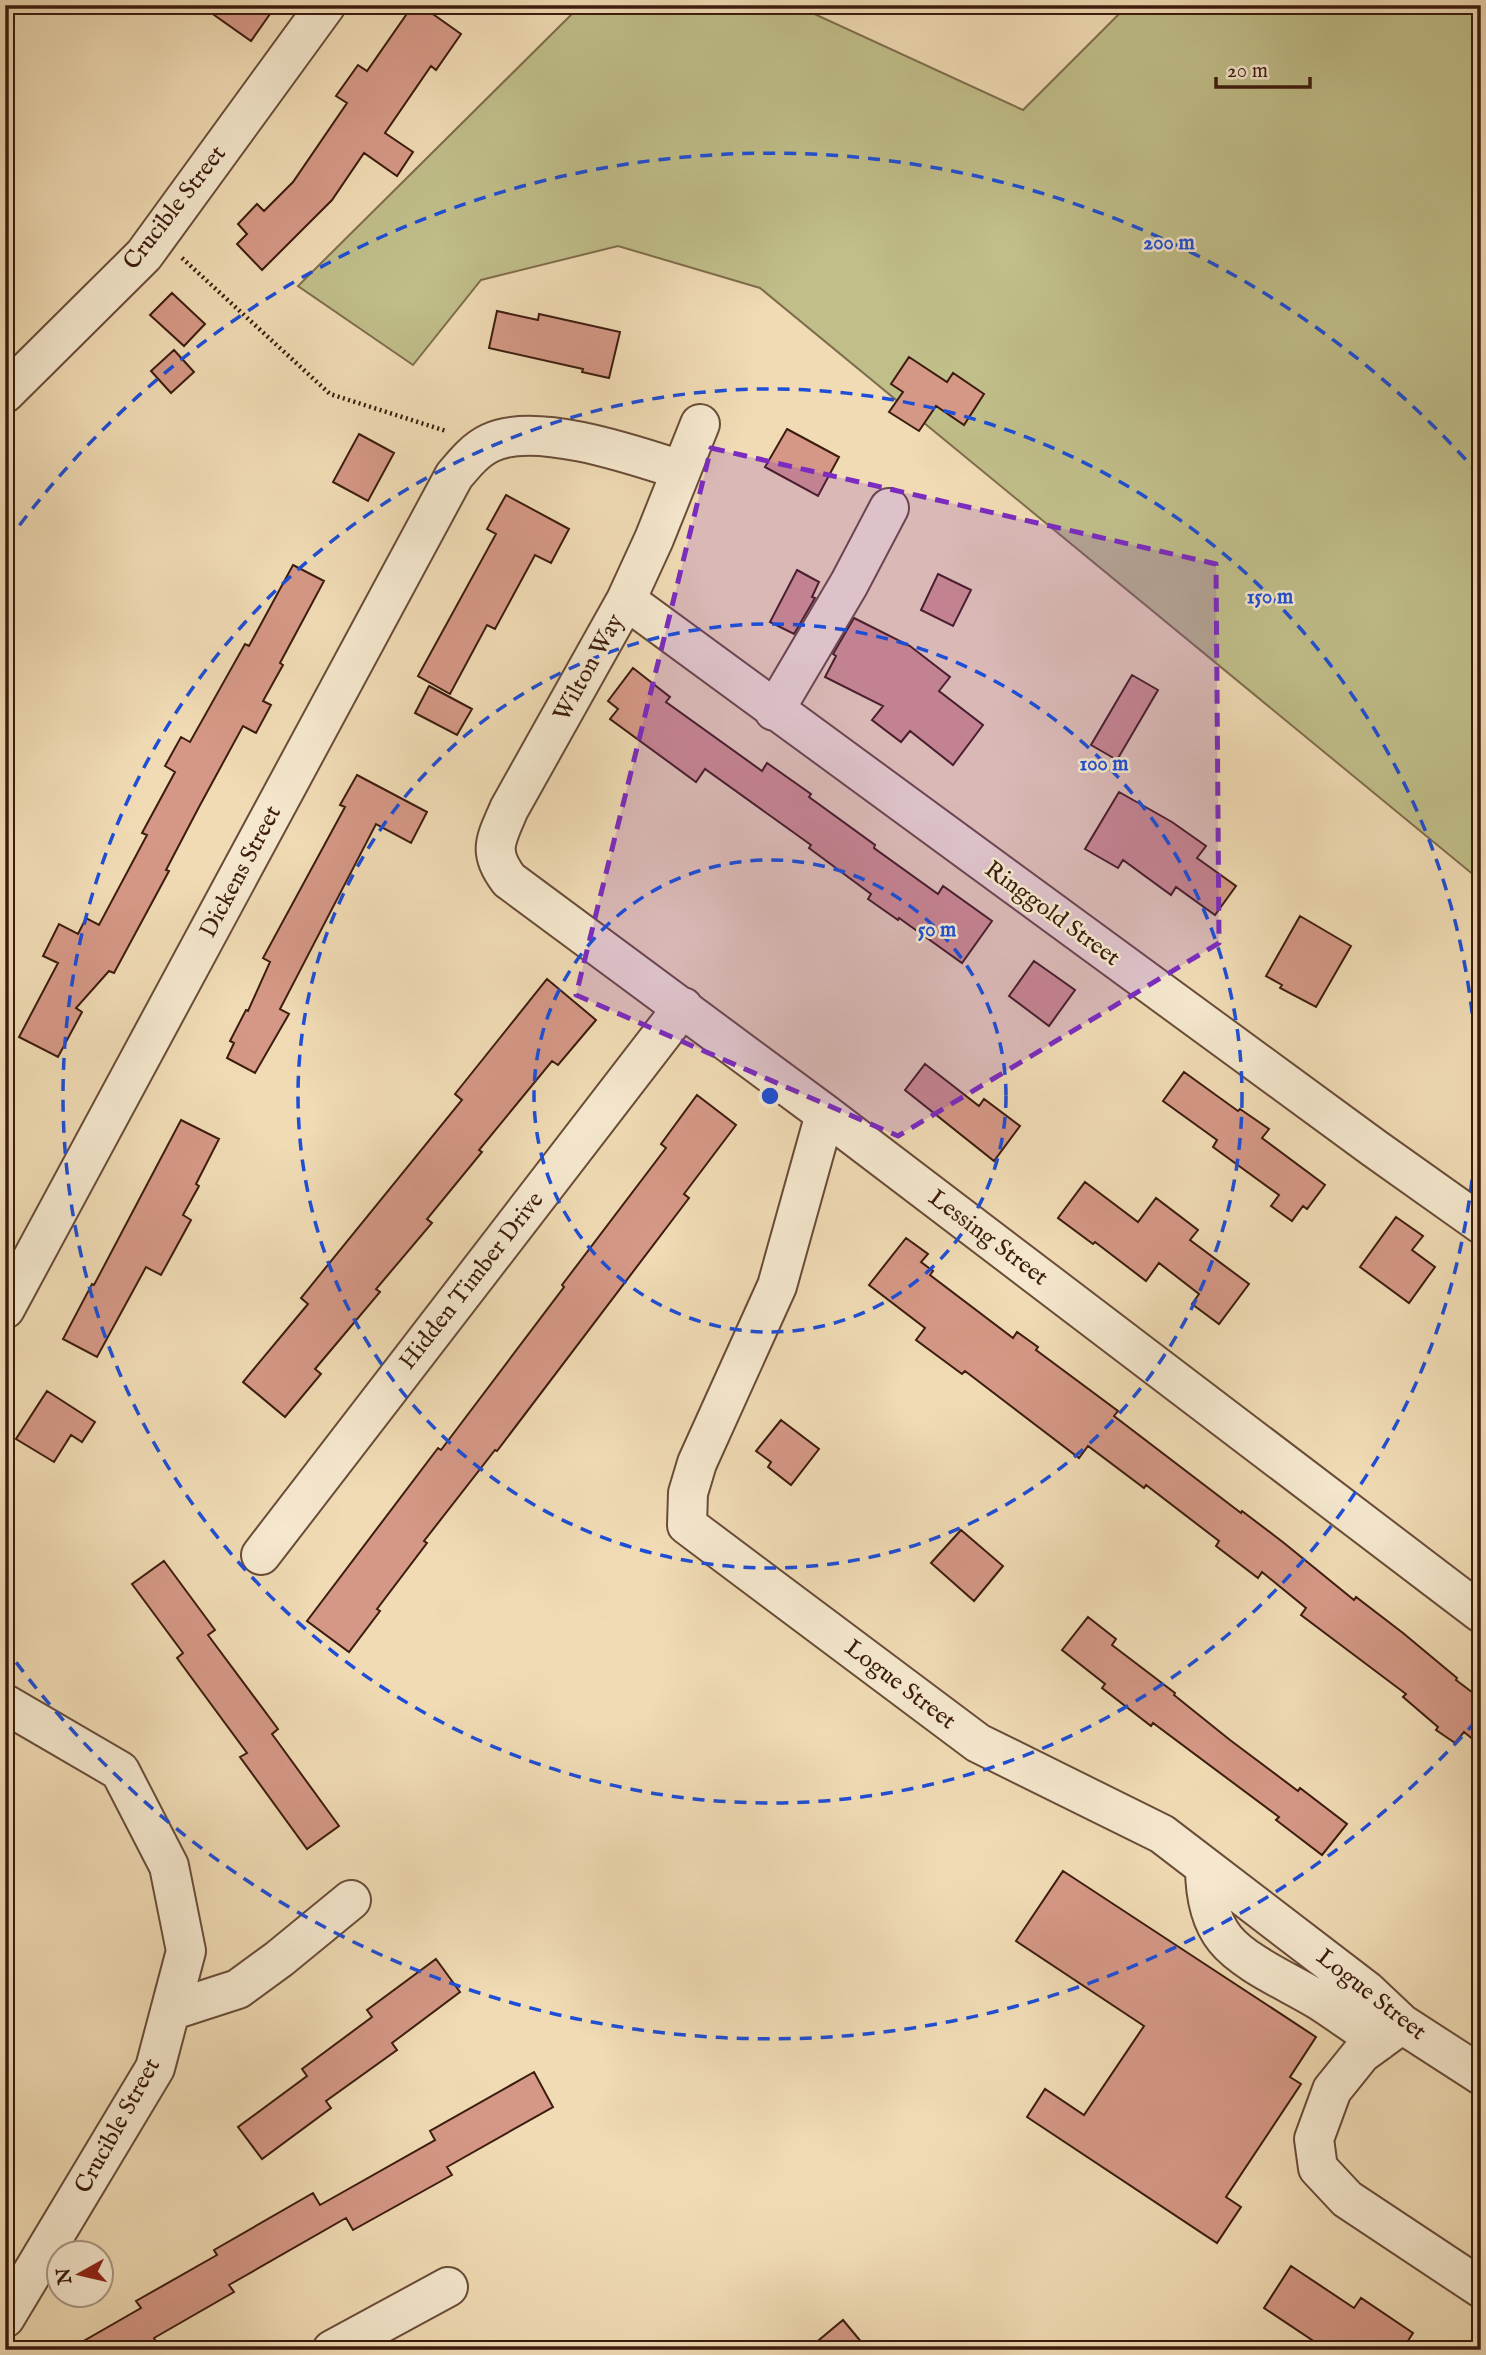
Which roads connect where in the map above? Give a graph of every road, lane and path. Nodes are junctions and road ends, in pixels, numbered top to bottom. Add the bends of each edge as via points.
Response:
1 (326, 5) edge
2 (158, 236) junction
3 (5, 393) edge
4 (700, 424) dead end
5 (487, 444) junction
6 (680, 470) junction
7 (889, 508) dead end
8 (626, 600) junction
9 (775, 710) junction
10 (496, 863) joint
11 (683, 1007) junction
12 (825, 1114) junction
13 (1481, 1224) edge
14 (5, 1309) edge
15 (261, 1555) dead end
16 (1481, 1613) edge
17 (5, 1704) edge
18 (351, 1900) dead end
19 (170, 2011) junction
20 (1391, 2033) junction
21 (1481, 2075) edge
22 (448, 2287) dead end
23 (1481, 2288) edge
24 (5, 2318) edge
25 (332, 2350) edge

1 - 2 street, Crucible Street
2 - 3 street, Crucible Street via 144,256
2 - 5 path via 330,394
4 - 6 street, Wilton Way
5 - 6 street via 503,438 554,438 602,446
5 - 14 street, Dickens Street via 454,476
6 - 8 street, Wilton Way
7 - 9 street
8 - 9 street, Ringgold Street
8 - 10 street, Wilton Way via 509,809 496,840
9 - 13 street, Ringgold Street
10 - 11 street, Lessing Street via 509,880
11 - 12 street, Lessing Street
11 - 15 street, Hidden Timber Drive
12 - 16 street, Lessing Street
12 - 20 street, Logue Street via 776,1286 697,1463 688,1493 687,1525 978,1743 1163,1834 1367,1991
17 - 19 street, Crucible Street via 120,1771 169,1866 186,1951
18 - 19 street via 238,1989
19 - 24 street, Crucible Street via 155,2068
20 - 21 street, Logue Street
20 - 23 street via 1360,2054 1332,2090 1314,2138 1318,2168 1347,2199
22 - 25 street

